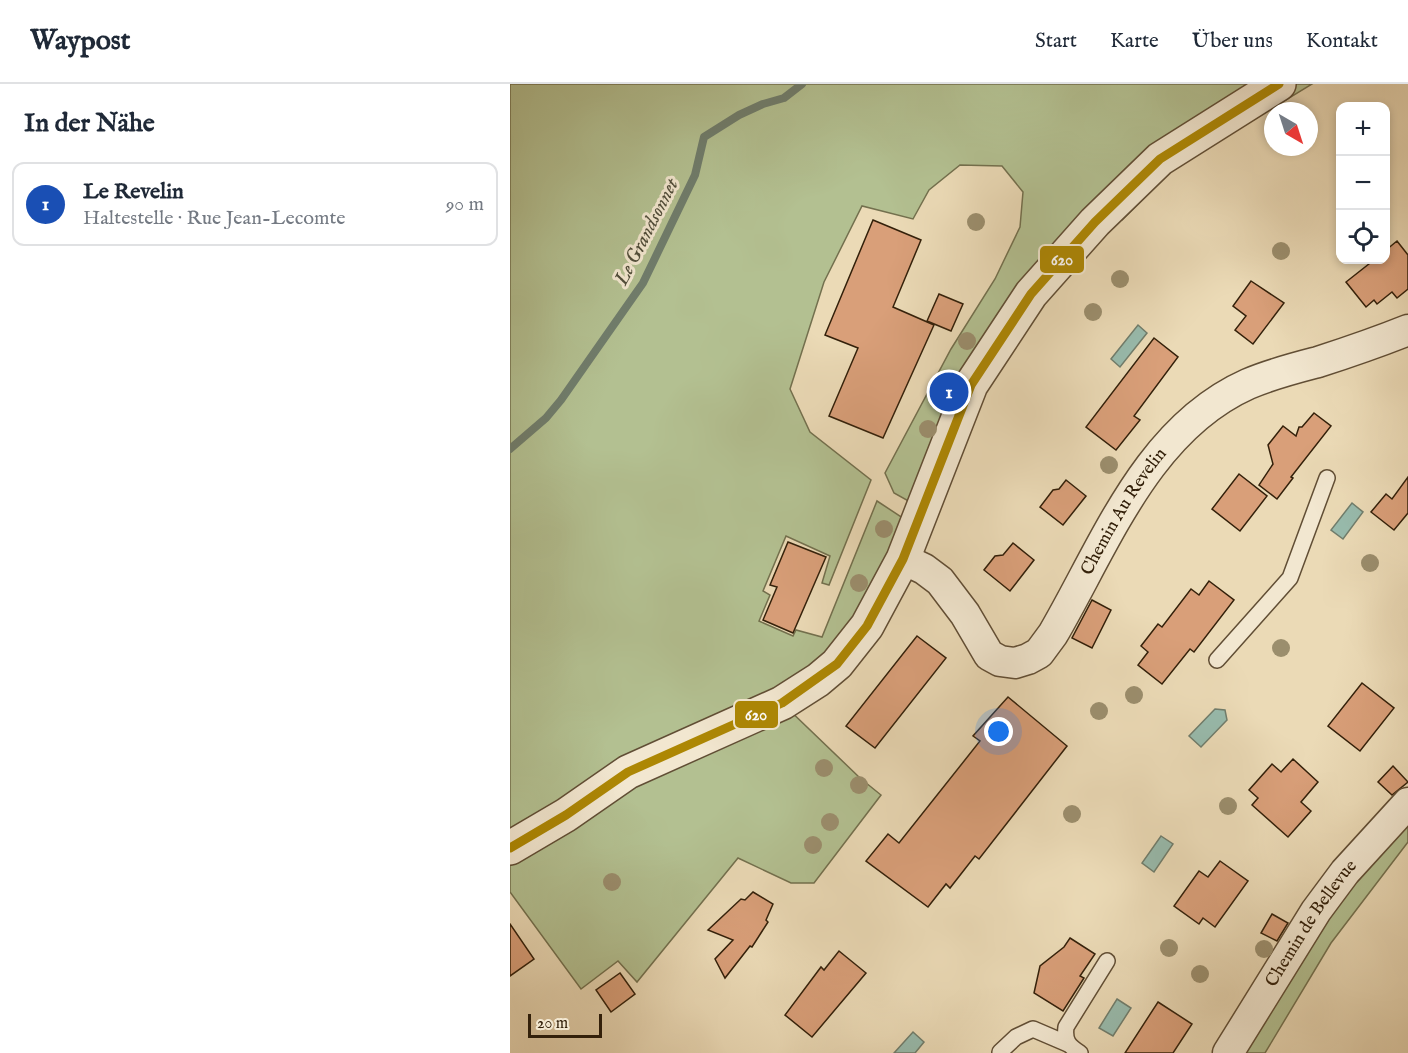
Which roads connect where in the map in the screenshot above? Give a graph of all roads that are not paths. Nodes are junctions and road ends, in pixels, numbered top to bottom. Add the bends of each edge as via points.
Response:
1 (1279, 84) edge
2 (1408, 330) edge
3 (1327, 478) dead end
4 (903, 559) junction
5 (1217, 660) dead end
6 (1408, 803) edge
7 (510, 848) edge
8 (1107, 961) dead end
9 (1074, 1049) edge
10 (1000, 1053) edge
11 (1228, 1053) edge

1 - 4 street via 1160,159 1095,222 1031,294 971,385
2 - 4 street, Chemin Au Revelin via 1247,384 1186,428 1140,480 1053,634 1039,653 1028,659 1015,663 988,655 965,614 940,581
3 - 5 lane via 1290,578
4 - 7 street via 853,647 818,680 782,703 628,772
6 - 11 street, Chemin de Bellevue via 1345,872 1316,911
8 - 9 lane via 1066,1027 1064,1036
9 - 10 lane via 1033,1029 1016,1036

